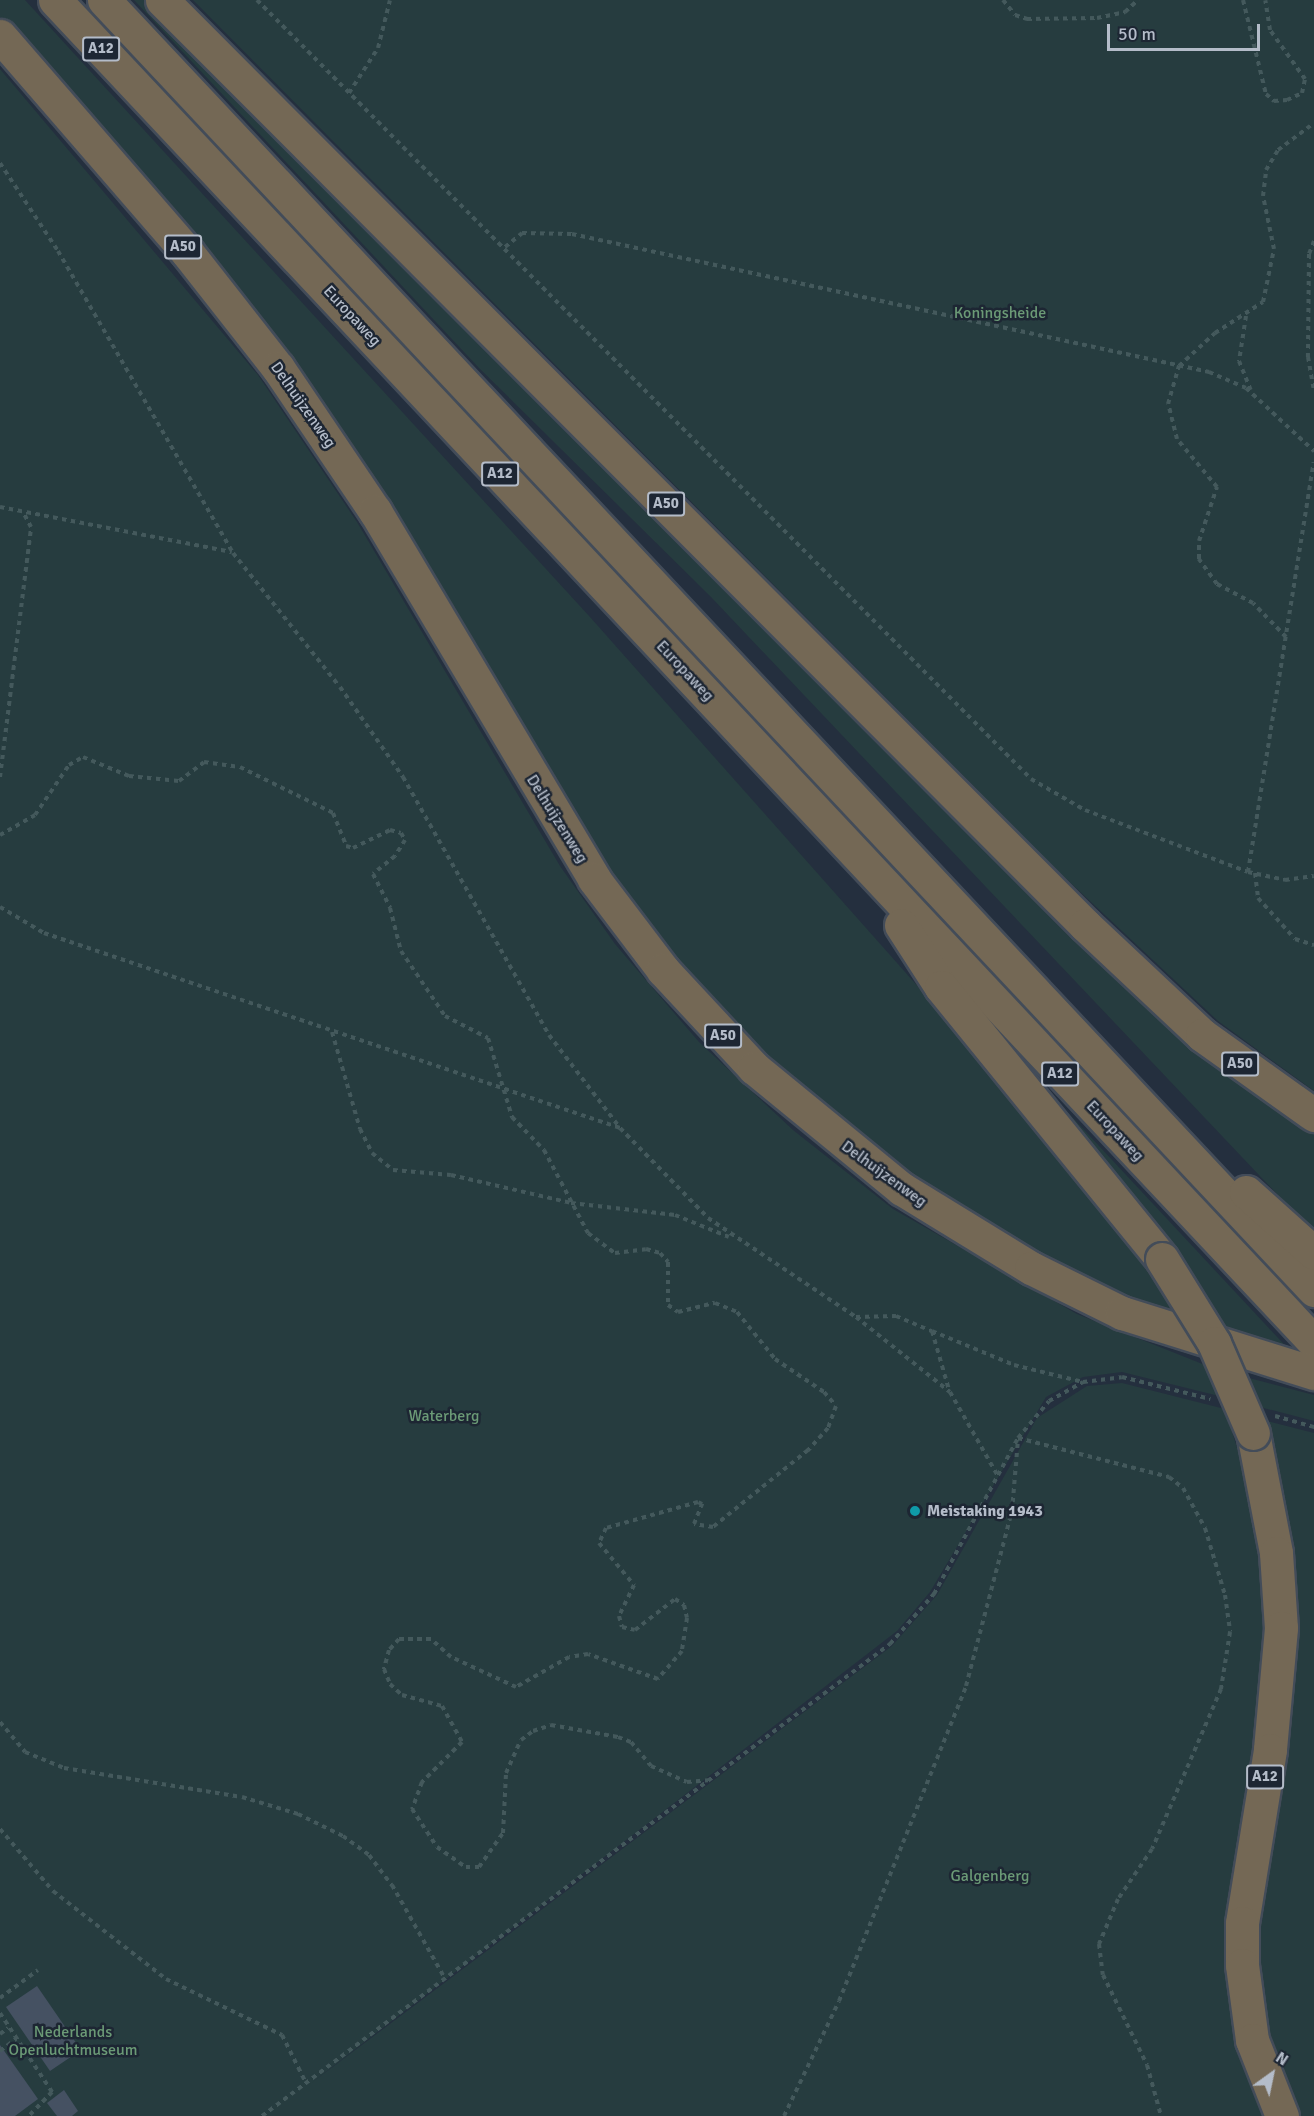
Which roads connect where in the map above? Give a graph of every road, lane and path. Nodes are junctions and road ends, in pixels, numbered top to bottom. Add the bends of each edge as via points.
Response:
1 (55, 0) edge
2 (104, 0) edge
3 (162, 0) edge
4 (257, 0) edge
5 (390, 0) edge
6 (1003, 0) edge
7 (1138, 0) edge
8 (1243, 0) edge
9 (1265, 0) edge
10 (0, 36) edge
11 (349, 93) junction
12 (1314, 123) edge
13 (0, 163) edge
14 (1314, 240) edge
15 (505, 247) junction
16 (1246, 315) junction
17 (1179, 366) junction
18 (1314, 391) edge
19 (1252, 392) junction
20 (1314, 451) edge
21 (1314, 462) edge
22 (0, 507) edge
23 (23, 512) junction
24 (232, 553) junction
25 (1286, 637) junction
26 (0, 777) edge
27 (0, 835) edge
28 (853, 850) junction
29 (1248, 872) junction
30 (1255, 873) junction
31 (1314, 876) edge
32 (0, 907) edge
33 (1314, 945) edge
34 (332, 1032) junction
35 (505, 1089) junction
36 (1148, 1113) junction
37 (1314, 1115) edge
38 (620, 1128) junction
39 (571, 1203) junction
40 (732, 1239) junction
41 (1314, 1253) edge
42 (1314, 1290) edge
43 (856, 1317) junction
44 (932, 1331) junction
45 (1314, 1342) edge
46 (1314, 1373) edge
47 (1083, 1382) junction
48 (950, 1392) junction
49 (1222, 1402) dead end
50 (1257, 1423) junction
51 (1314, 1426) edge
52 (1018, 1438) junction
53 (998, 1476) junction
54 (0, 1722) edge
55 (708, 1780) junction
56 (0, 1829) edge
57 (38, 1970) dead end
58 (444, 1977) junction
59 (0, 1998) edge
60 (0, 2013) edge
61 (8, 2028) junction
62 (0, 2034) edge
63 (16, 2039) junction
64 (0, 2051) edge
65 (306, 2083) junction
66 (29, 2116) edge
67 (262, 2116) edge
68 (784, 2116) edge
69 (1161, 2116) edge
70 (1282, 2116) edge

1 - 28 highway, Europaweg / A12
2 - 36 highway, A12
3 - 37 highway, A50 via 1085,925 1202,1035
4 - 11 path
5 - 11 path via 378,48
6 - 7 path via 1015,15 1027,19 1097,18 1125,12
8 - 9 path via 1266,94 1274,101 1287,100 1302,93 1305,79 1270,30
10 - 46 highway, Delhuijzenweg / A50 via 187,252 278,368 375,511 594,879 663,970 746,1059 902,1189 1031,1268 1142,1320
11 - 15 path
12 - 16 path via 1278,150 1266,170 1263,196 1274,249 1271,281 1263,302
13 - 24 path via 58,251
14 - 18 path via 1309,254 1308,357
15 - 17 path via 522,233 572,234
15 - 29 path via 1031,779 1085,810
16 - 17 path via 1215,333
16 - 19 path via 1239,361
17 - 19 path via 1222,376
17 - 25 path via 1168,404 1177,439 1217,488 1199,541 1199,559 1217,584 1253,603
19 - 20 path
21 - 25 path
22 - 23 path
23 - 24 path
23 - 26 path via 31,527
24 - 38 path via 340,687 403,777 500,957 549,1035
25 - 29 path
27 - 35 path via 35,815 69,765 83,757 129,776 179,781 204,762 240,767 333,813 346,846 366,844 390,830 401,833 405,840 395,856 373,874 390,908 401,951 445,1016 488,1038
28 - 45 highway, Europaweg / A12
28 - 50 highway, A12, bridge via 941,987 1162,1259
29 - 30 path
30 - 31 path via 1285,880
30 - 33 path via 1258,898 1295,939
32 - 34 path via 44,933
34 - 35 path
34 - 39 path via 360,1129 372,1154 393,1170 451,1175
35 - 38 path
35 - 39 path via 512,1117 544,1150
36 - 41 highway, A12
36 - 42 highway, A12
38 - 40 path
39 - 40 path via 675,1215
39 - 55 path via 588,1233 615,1253 646,1249 660,1253 668,1262 668,1305 678,1312 715,1303 736,1312 775,1359 824,1392 836,1406 828,1428 808,1450 713,1527 694,1524 702,1504 698,1502 606,1528 599,1543 634,1585 619,1616 622,1627 635,1630 675,1599 684,1605 687,1618 682,1652 658,1679 588,1654 569,1657 516,1687 459,1661 431,1639 399,1639 388,1650 384,1669 390,1683 402,1695 442,1706 462,1742 422,1782 412,1809 436,1847 466,1867 479,1867 503,1833 506,1773 513,1752 527,1736 551,1725 618,1737 631,1742 651,1766 687,1782
40 - 43 path
43 - 44 path via 896,1316
43 - 48 path
44 - 47 path via 1014,1365
44 - 48 path
47 - 49 path via 1122,1377
47 - 52 path via 1041,1408
48 - 53 path
50 - 51 path
50 - 70 highway, A12 via 1276,1553 1281,1628 1270,1750 1242,1923 1242,1965 1252,2040
52 - 53 path
52 - 68 path via 1012,1511 966,1686 839,2001
52 - 69 path via 1145,1467 1176,1483 1205,1528 1225,1595 1230,1632 1221,1689 1152,1849 1118,1899 1099,1944 1103,1975 1147,2066
53 - 55 path via 913,1622
54 - 58 path via 25,1752 64,1768 242,1797 298,1814 343,1836 369,1855 392,1885
55 - 58 path
56 - 65 path via 53,1891 166,1979 282,2035
57 - 59 path
58 - 65 path
60 - 61 path
61 - 62 path
61 - 63 path
63 - 64 path
63 - 66 path via 52,2092
65 - 67 path

